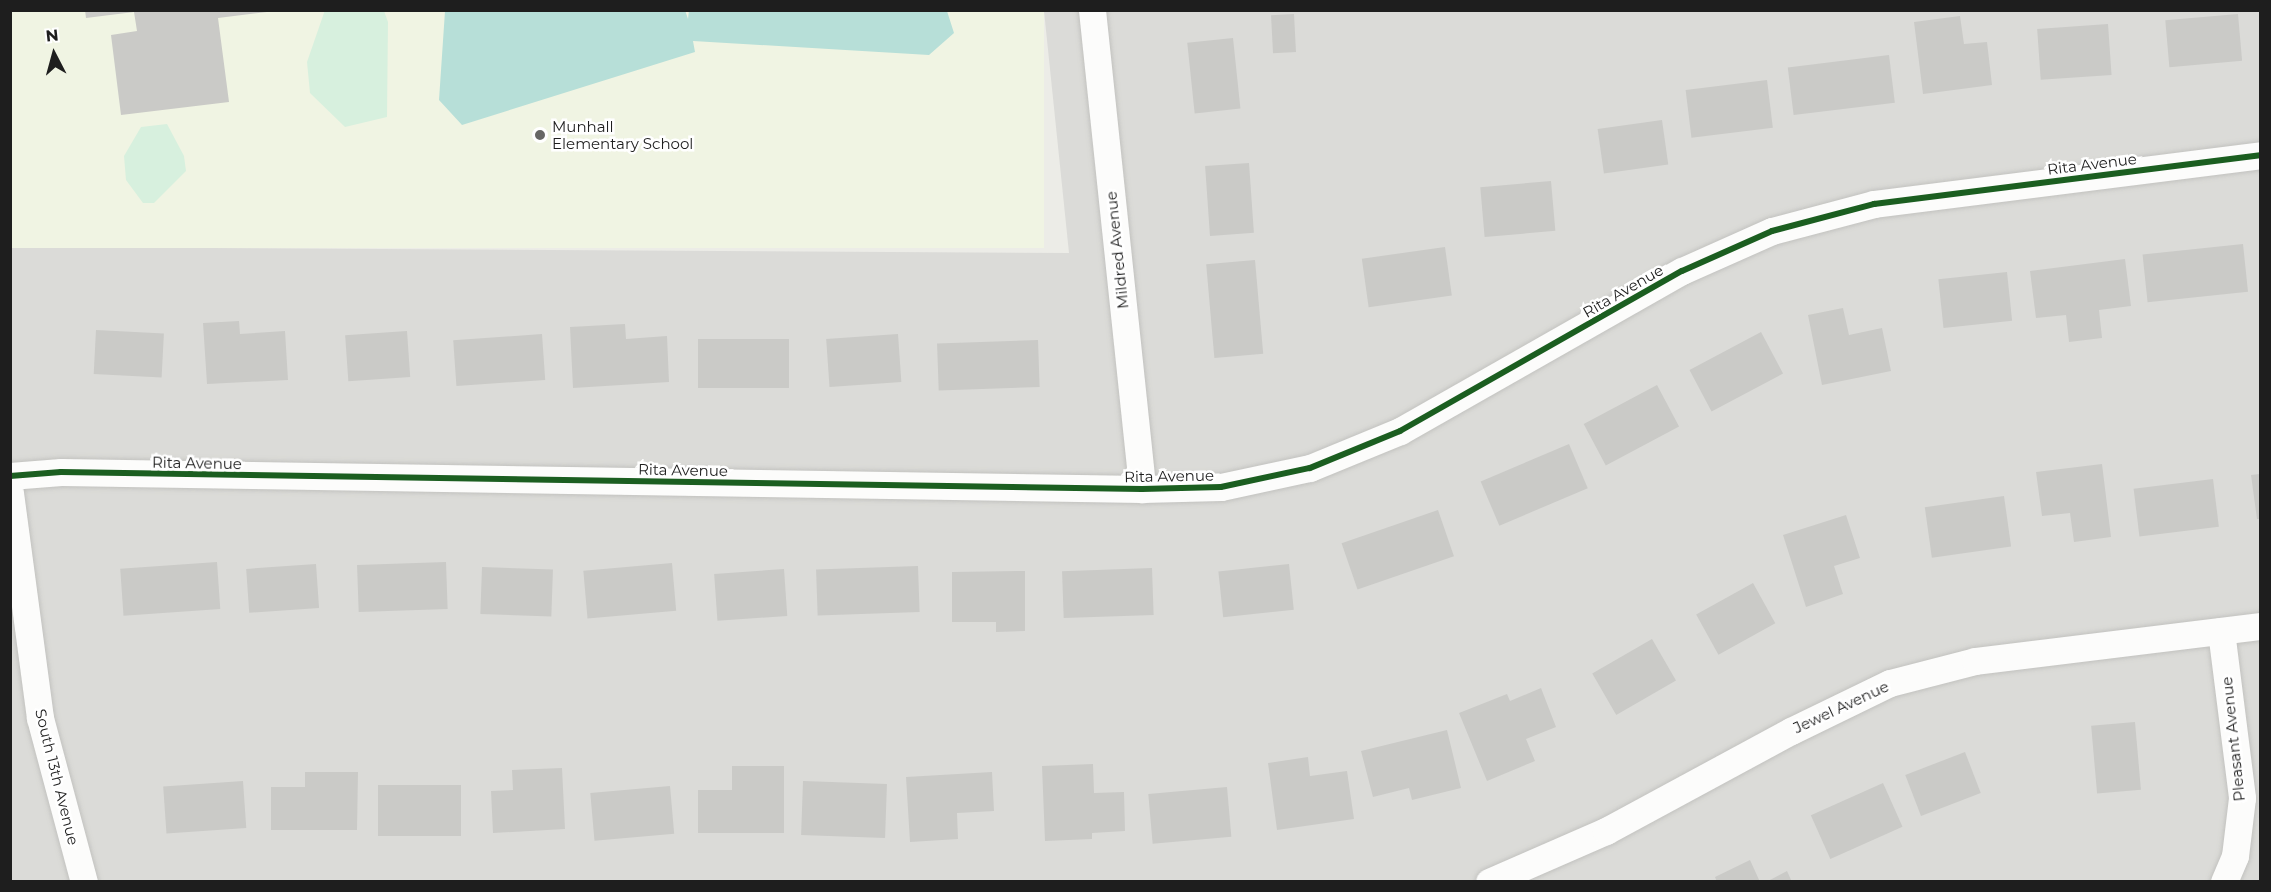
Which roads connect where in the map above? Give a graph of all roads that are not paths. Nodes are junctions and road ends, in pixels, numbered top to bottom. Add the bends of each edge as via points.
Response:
1 (1092, 10) edge
2 (2260, 155) edge
3 (10, 476) edge
4 (1142, 489) junction
5 (10, 493) edge
6 (2260, 626) edge
7 (2221, 631) junction
8 (84, 882) edge
9 (1489, 882) edge
10 (2224, 882) edge

1 - 4 street, Mildred Avenue
2 - 4 street, Rita Avenue via 1874,204 1772,231 1683,271 1390,435 1310,468 1221,487
3 - 4 street, Rita Avenue via 61,472
5 - 8 street, South 13th Avenue via 40,718
6 - 7 street, Jewel Avenue
7 - 9 street, Jewel Avenue via 1975,661 1890,683 1791,730 1606,831
7 - 10 street, Pleasant Avenue via 2242,798 2235,856

